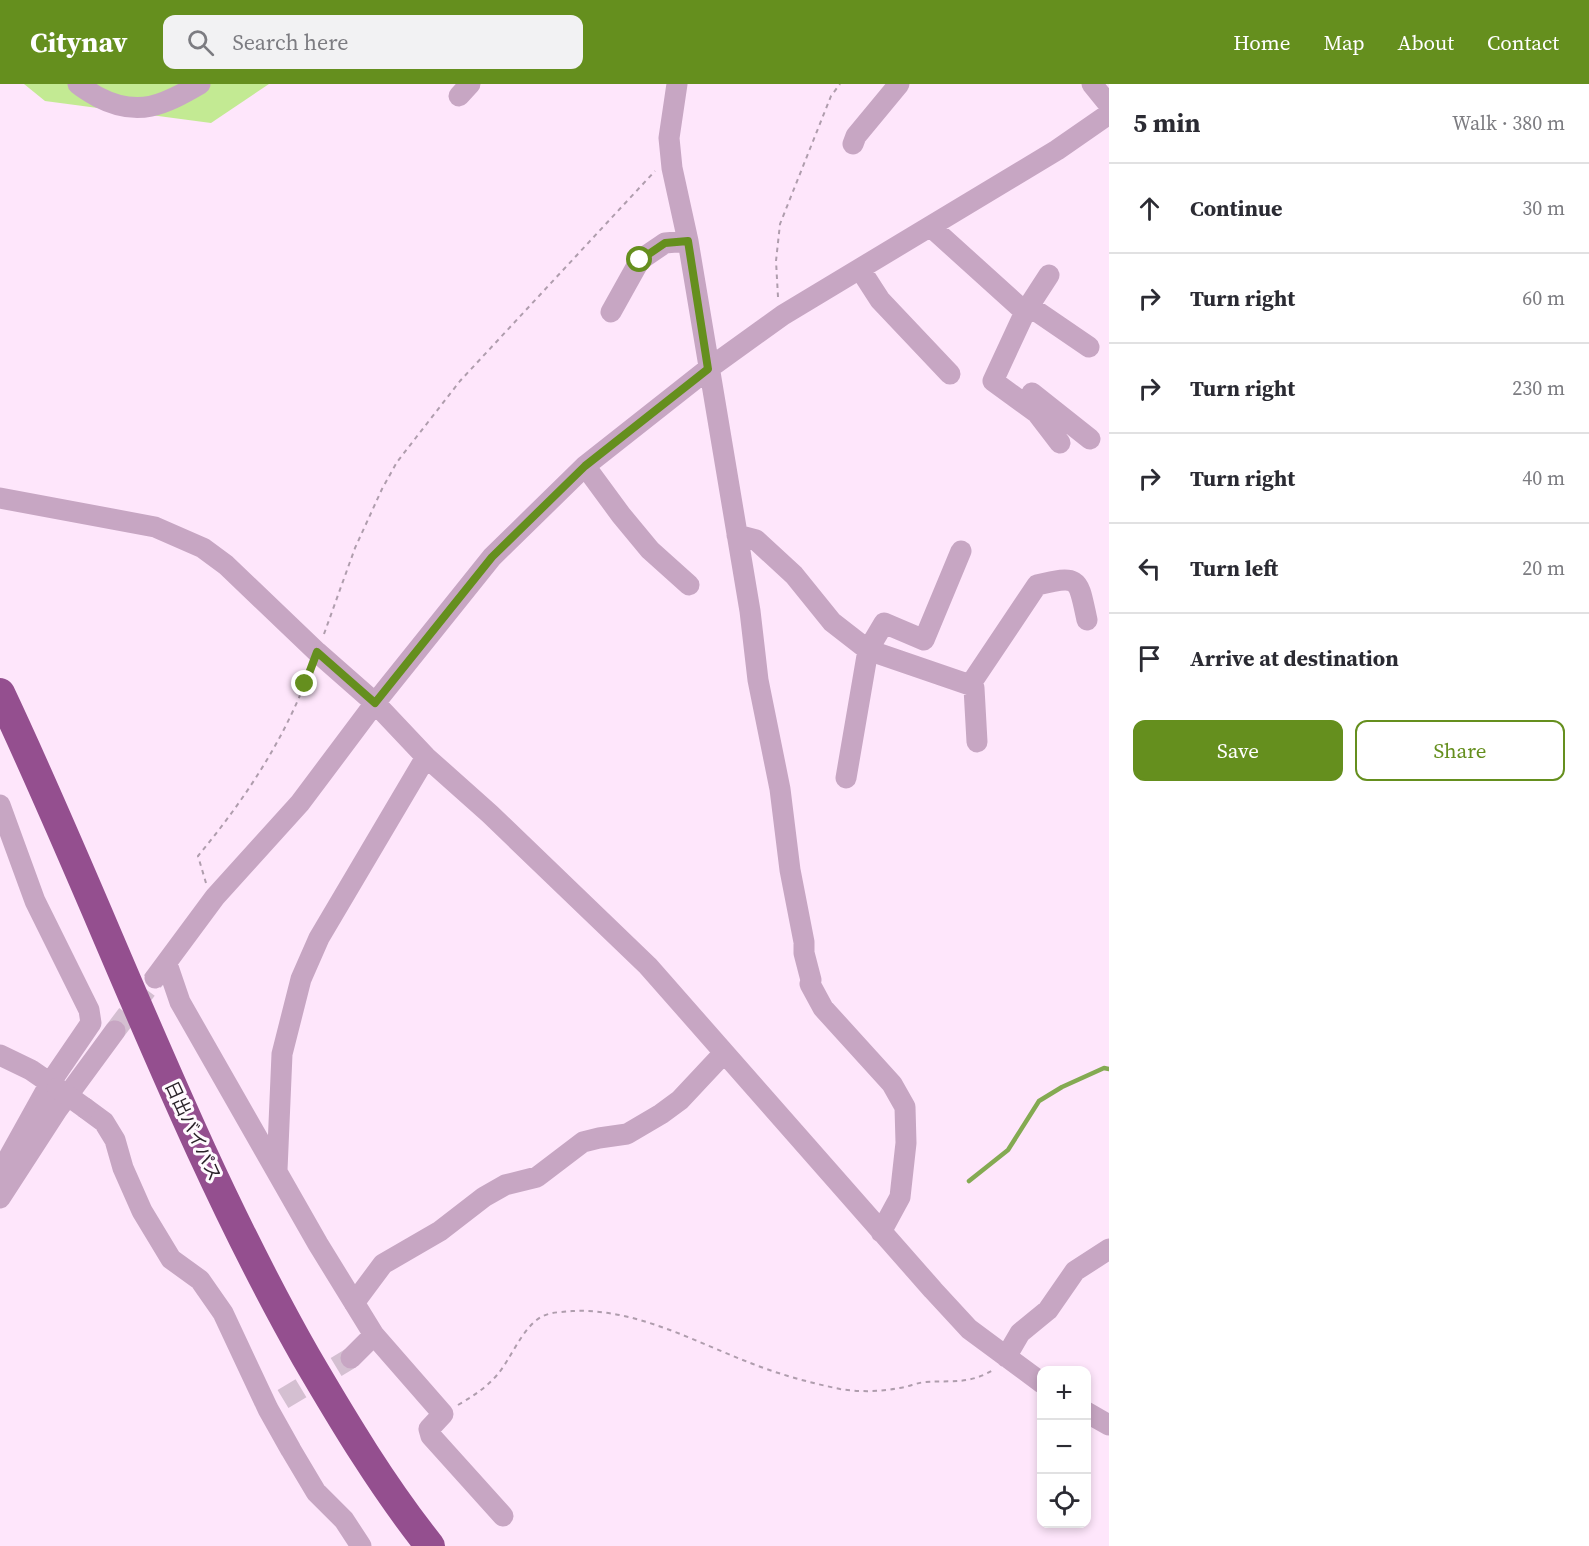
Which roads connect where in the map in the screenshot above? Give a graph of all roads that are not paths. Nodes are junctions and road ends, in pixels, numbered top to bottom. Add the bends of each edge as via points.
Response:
1 (78, 84) edge
2 (200, 84) edge
3 (677, 84) edge
4 (899, 84) edge
5 (1092, 84) edge
6 (1109, 105) edge
7 (1109, 114) edge
8 (853, 144) dead end
9 (931, 227) junction
10 (688, 241) junction
11 (860, 269) junction
12 (1049, 275) dead end
13 (1027, 309) junction
14 (611, 312) dead end
15 (1089, 347) dead end
16 (1001, 364) junction
17 (708, 369) junction
18 (950, 374) dead end
19 (1089, 439) dead end
20 (1060, 443) dead end
21 (585, 466) junction
22 (0, 498) edge
23 (736, 535) junction
24 (961, 551) dead end
25 (689, 585) dead end
26 (1087, 620) dead end
27 (868, 650) junction
28 (970, 685) junction
29 (0, 693) edge
30 (375, 703) junction
31 (977, 742) dead end
32 (426, 757) junction
33 (846, 778) dead end
34 (0, 805) edge
35 (115, 1031) tunnel mouth
36 (724, 1053) junction
37 (0, 1055) edge
38 (54, 1085) junction
39 (0, 1173) edge
40 (277, 1174) junction
41 (0, 1198) edge
42 (881, 1232) junction
43 (1109, 1249) edge
44 (354, 1303) junction
45 (374, 1335) junction
46 (1006, 1357) junction
47 (351, 1358) tunnel mouth
48 (1037, 1380) edge
49 (1091, 1415) edge
50 (1109, 1425) edge
51 (503, 1516) dead end
52 (361, 1546) edge
53 (430, 1546) edge

1 - 2 street via 112,104 136,109 168,102
3 - 10 street via 669,138
4 - 8 street
5 - 6 street
7 - 9 street
9 - 11 street
9 - 13 street
10 - 14 street via 665,243 640,260
10 - 17 street
11 - 17 street via 783,315
11 - 18 street via 880,300
12 - 13 street
13 - 15 street
13 - 16 street
16 - 19 street
16 - 20 street via 993,381 1037,413
17 - 21 street
17 - 23 street
21 - 25 street via 650,550
21 - 30 street via 492,557
22 - 30 street via 155,527 203,548 226,564
23 - 27 street via 756,540 794,575 832,622
23 - 42 street via 810,984 823,1008 892,1084 904,1107 906,1143 900,1197
24 - 27 street via 924,640 884,623
26 - 28 street via 1075,582 1063,578 1037,585
27 - 28 street
27 - 33 street
28 - 31 street via 974,688
29 - 53 highway, 日出バイパス via 227,1207 341,1418
30 - 32 street
30 - 40 street via 300,803 215,897 161,971
32 - 36 street via 648,966
32 - 40 street via 319,938 301,979 282,1054
34 - 38 street via 35,901 89,1010 91,1023
35 - 41 street
36 - 42 street
36 - 44 street via 680,1100 661,1114 627,1134 583,1143 537,1177 505,1185 440,1231 383,1264
37 - 38 street
38 - 39 street
38 - 52 street, bridge via 104,1122 115,1140 142,1211 171,1259 200,1280 223,1313 275,1404 316,1492
40 - 44 street
42 - 46 street via 969,1329
43 - 46 street via 1075,1271 1048,1310 1020,1333
44 - 45 street
45 - 47 street
45 - 51 street via 442,1414 429,1430 431,1437
46 - 48 street
49 - 50 street

